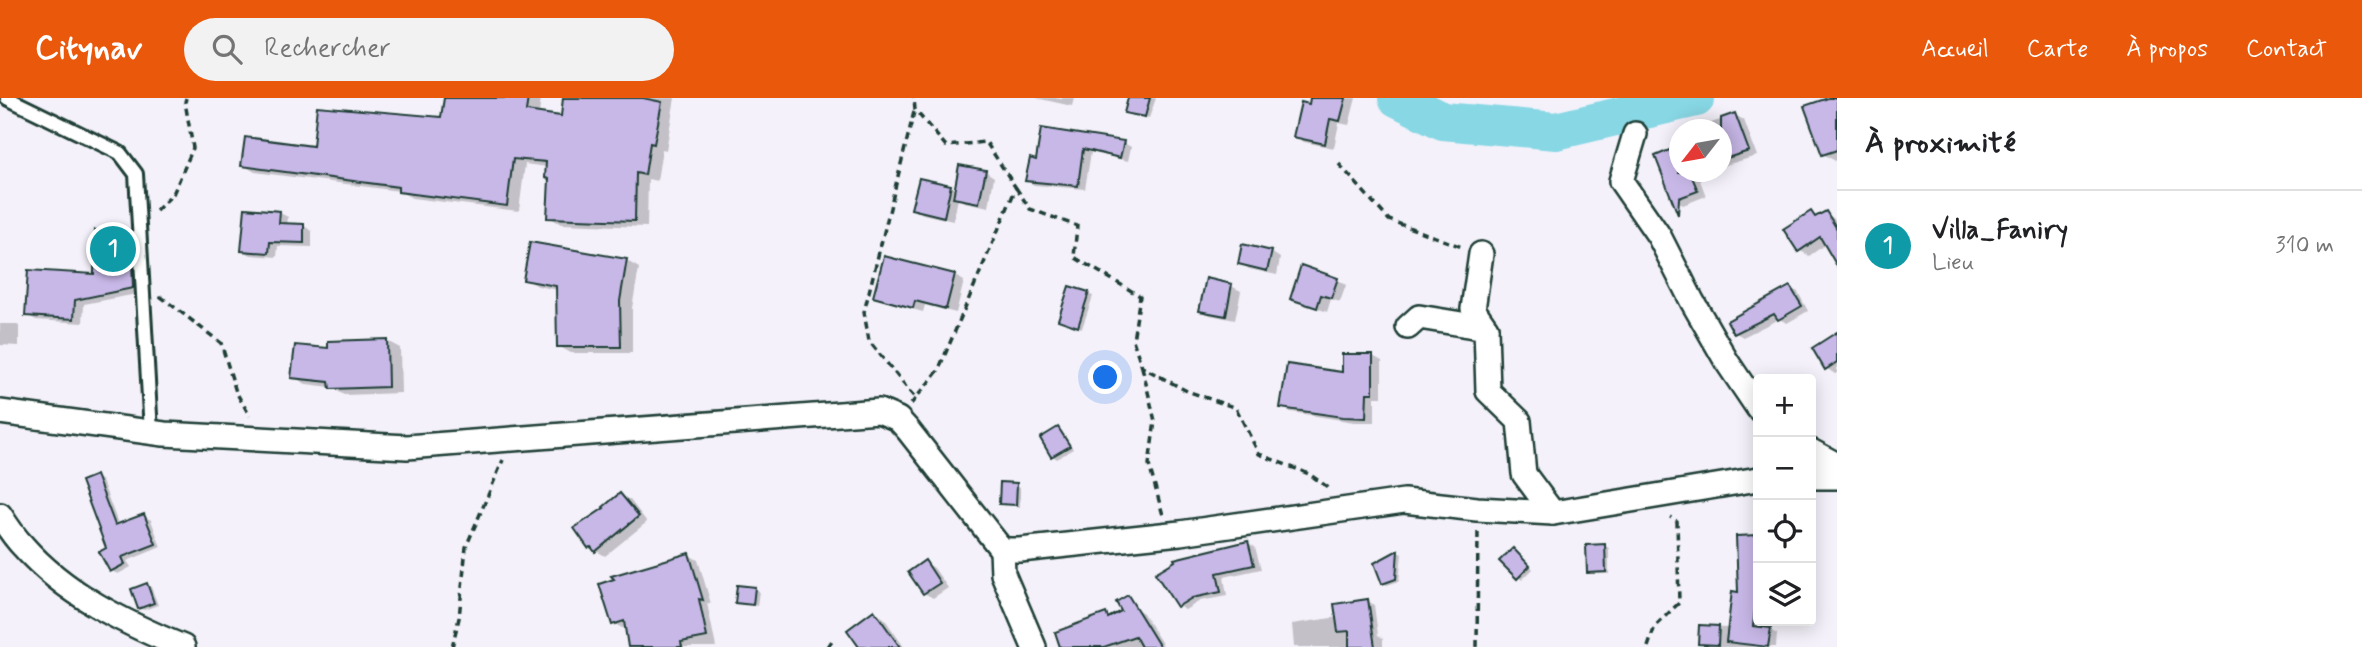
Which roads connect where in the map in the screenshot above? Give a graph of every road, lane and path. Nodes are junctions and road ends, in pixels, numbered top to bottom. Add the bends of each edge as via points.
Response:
1 (7, 98) edge
2 (186, 98) edge
3 (914, 98) edge
4 (915, 110) junction
5 (1635, 134) dead end
6 (1339, 164) dead end
7 (1016, 188) junction
8 (139, 227) junction
9 (1481, 254) joint
10 (142, 282) junction
11 (1408, 327) dead end
12 (1486, 328) junction
13 (1142, 367) junction
14 (915, 398) junction
15 (1753, 401) edge
16 (0, 412) edge
17 (898, 419) junction
18 (151, 432) junction
19 (264, 439) junction
20 (512, 439) junction
21 (1816, 454) edge
22 (1837, 465) edge
23 (1816, 477) edge
24 (1837, 477) edge
25 (1753, 479) edge
26 (1357, 507) junction
27 (1477, 509) junction
28 (1553, 513) junction
29 (0, 515) edge
30 (1666, 515) dead end
31 (1169, 534) junction
32 (1002, 550) junction
33 (833, 639) dead end
34 (183, 647) edge
35 (452, 647) edge
36 (828, 647) edge
37 (1034, 647) edge
38 (1477, 647) edge
39 (1648, 647) edge

1 - 8 lane via 120,152 136,174
2 - 8 path via 192,148 173,194
3 - 4 path
4 - 7 path via 946,146 986,142
4 - 14 path via 864,312 869,341
5 - 15 street via 1621,181 1659,236
6 - 9 path via 1389,219
7 - 13 path via 1030,209 1077,226 1074,257 1140,296 1133,340
7 - 14 path via 938,371
8 - 10 lane
9 - 12 street via 1473,309
10 - 18 lane
10 - 19 path via 222,343 236,392
11 - 12 street via 1419,317
12 - 28 street via 1488,391 1519,421 1524,474
13 - 26 path via 1187,391 1236,408 1259,454 1309,474
13 - 31 path via 1155,422 1149,466
14 - 17 path
16 - 18 street
17 - 20 street via 878,411
17 - 32 street
18 - 19 street
19 - 20 street via 407,447
20 - 35 path via 466,547
21 - 22 street
23 - 24 street
25 - 28 street
26 - 27 street via 1404,500
26 - 31 street
27 - 28 street
27 - 38 path
29 - 34 street via 23,546 67,587
30 - 39 path via 1677,521 1679,603 1655,626
31 - 32 street
32 - 37 street via 1003,574
33 - 36 path

